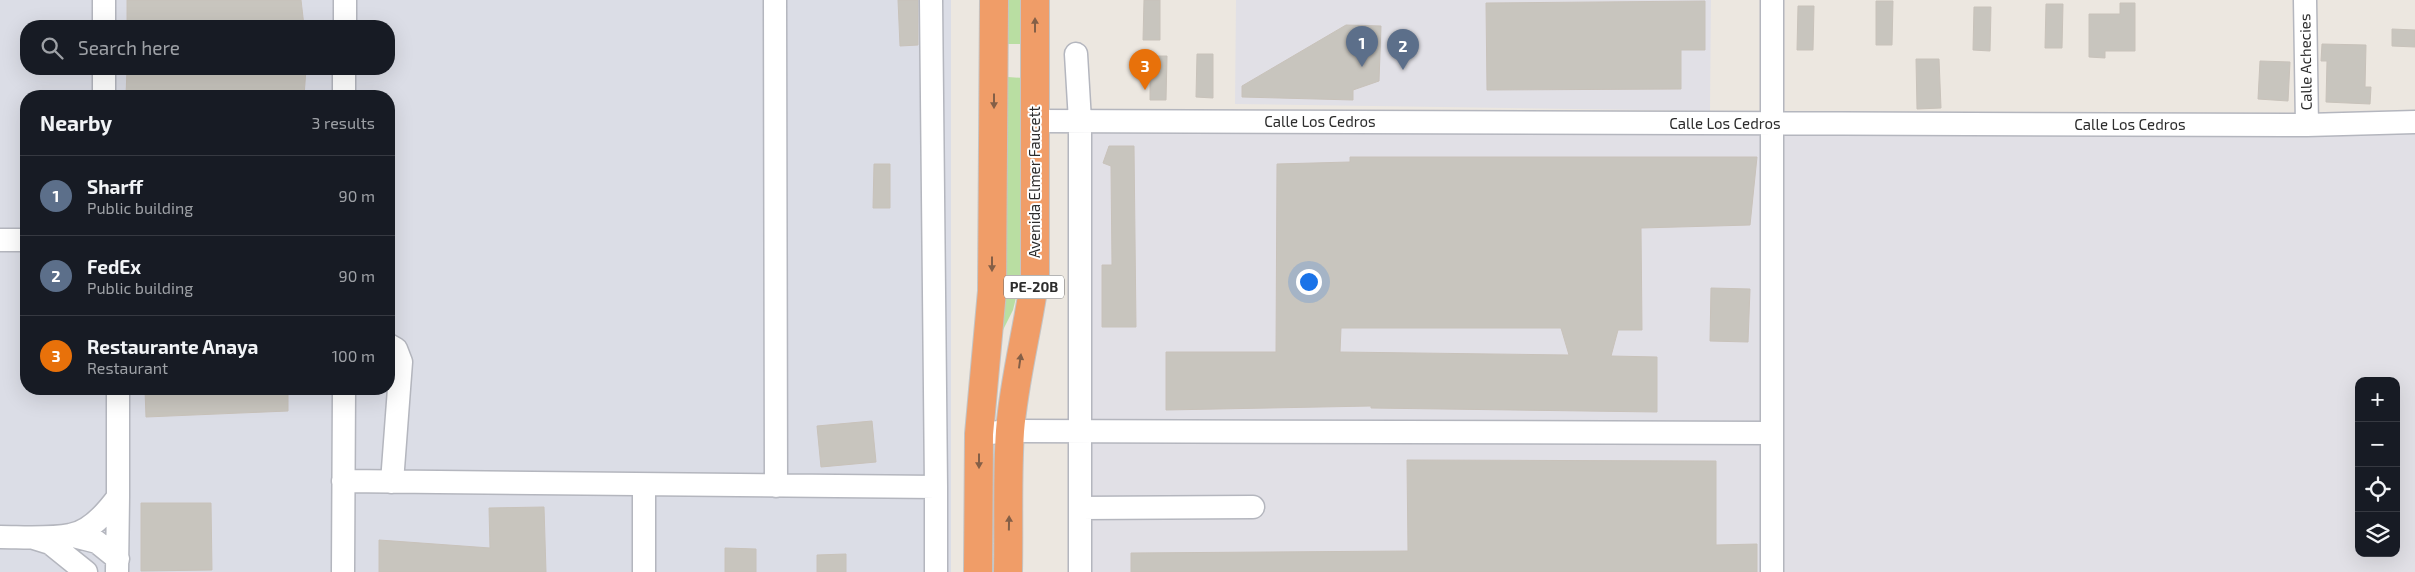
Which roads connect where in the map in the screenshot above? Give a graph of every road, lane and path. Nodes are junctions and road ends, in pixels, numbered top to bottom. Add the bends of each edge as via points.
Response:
1 (345, 0) edge
2 (775, 0) edge
3 (931, 0) edge
4 (994, 0) edge
5 (1035, 0) edge
6 (1772, 0) edge
7 (2305, 0) edge
8 (103, 1) edge
9 (104, 20) edge
10 (344, 20) edge
11 (1076, 54) dead end
12 (994, 60) junction
13 (1035, 60) junction
14 (104, 75) edge
15 (344, 75) edge
16 (104, 90) edge
17 (344, 90) edge
18 (1035, 121) junction
19 (1080, 121) junction
20 (2415, 122) edge
21 (1773, 124) junction
22 (2307, 125) junction
23 (0, 240) edge
24 (20, 240) edge
25 (395, 348) edge
26 (118, 395) edge
27 (344, 395) edge
28 (1010, 431) junction
29 (1080, 433) junction
30 (1772, 433) junction
31 (979, 434) junction
32 (343, 481) junction
33 (392, 482) junction
34 (644, 485) junction
35 (776, 486) junction
36 (936, 487) junction
37 (118, 497) junction
38 (1253, 507) dead end
39 (1080, 508) junction
40 (0, 536) edge
41 (31, 536) junction
42 (70, 536) junction
43 (118, 566) edge
44 (86, 572) edge
45 (343, 572) edge
46 (644, 572) edge
47 (936, 572) edge
48 (978, 572) edge
49 (1008, 572) edge
50 (1080, 572) edge
51 (1772, 572) edge

1 - 10 street
2 - 35 street
3 - 36 street
4 - 12 highway, PE-20B
13 -> 5 highway, Avenida Elmer Faucett / PE-20B
6 - 21 street
7 - 22 street, Calle Achecies
8 - 9 street
11 - 19 street
12 - 13 highway
12 -> 31 highway, PE-20B via 992,290
13 - 18 highway, Avenida Elmer Faucett / PE-20B
14 - 16 street
15 - 17 street
18 - 19 street, Calle Los Cedros
28 -> 18 highway, Avenida Elmer Faucett / PE-20B via 1035,277
19 - 21 street, Calle Los Cedros
19 - 29 street
20 - 22 street, Calle Los Cedros
21 - 22 street, Calle Los Cedros
21 - 30 street
23 - 24 street
25 - 33 street via 401,362
26 - 37 street
27 - 32 street
28 - 29 street
28 - 31 street
49 -> 28 highway, Avenida Elmer Faucett / PE-20B
29 - 30 street
29 - 39 street
30 - 51 street
31 -> 48 highway, PE-20B
32 - 33 street
32 - 45 street
33 - 34 street
34 - 35 street
34 - 46 street
35 - 36 street
36 - 47 street
37 - 42 street via 96,521
37 - 43 street
38 - 39 street
39 - 50 street
40 - 41 street
41 - 42 street
41 - 44 street via 50,543
42 - 43 street via 97,542

